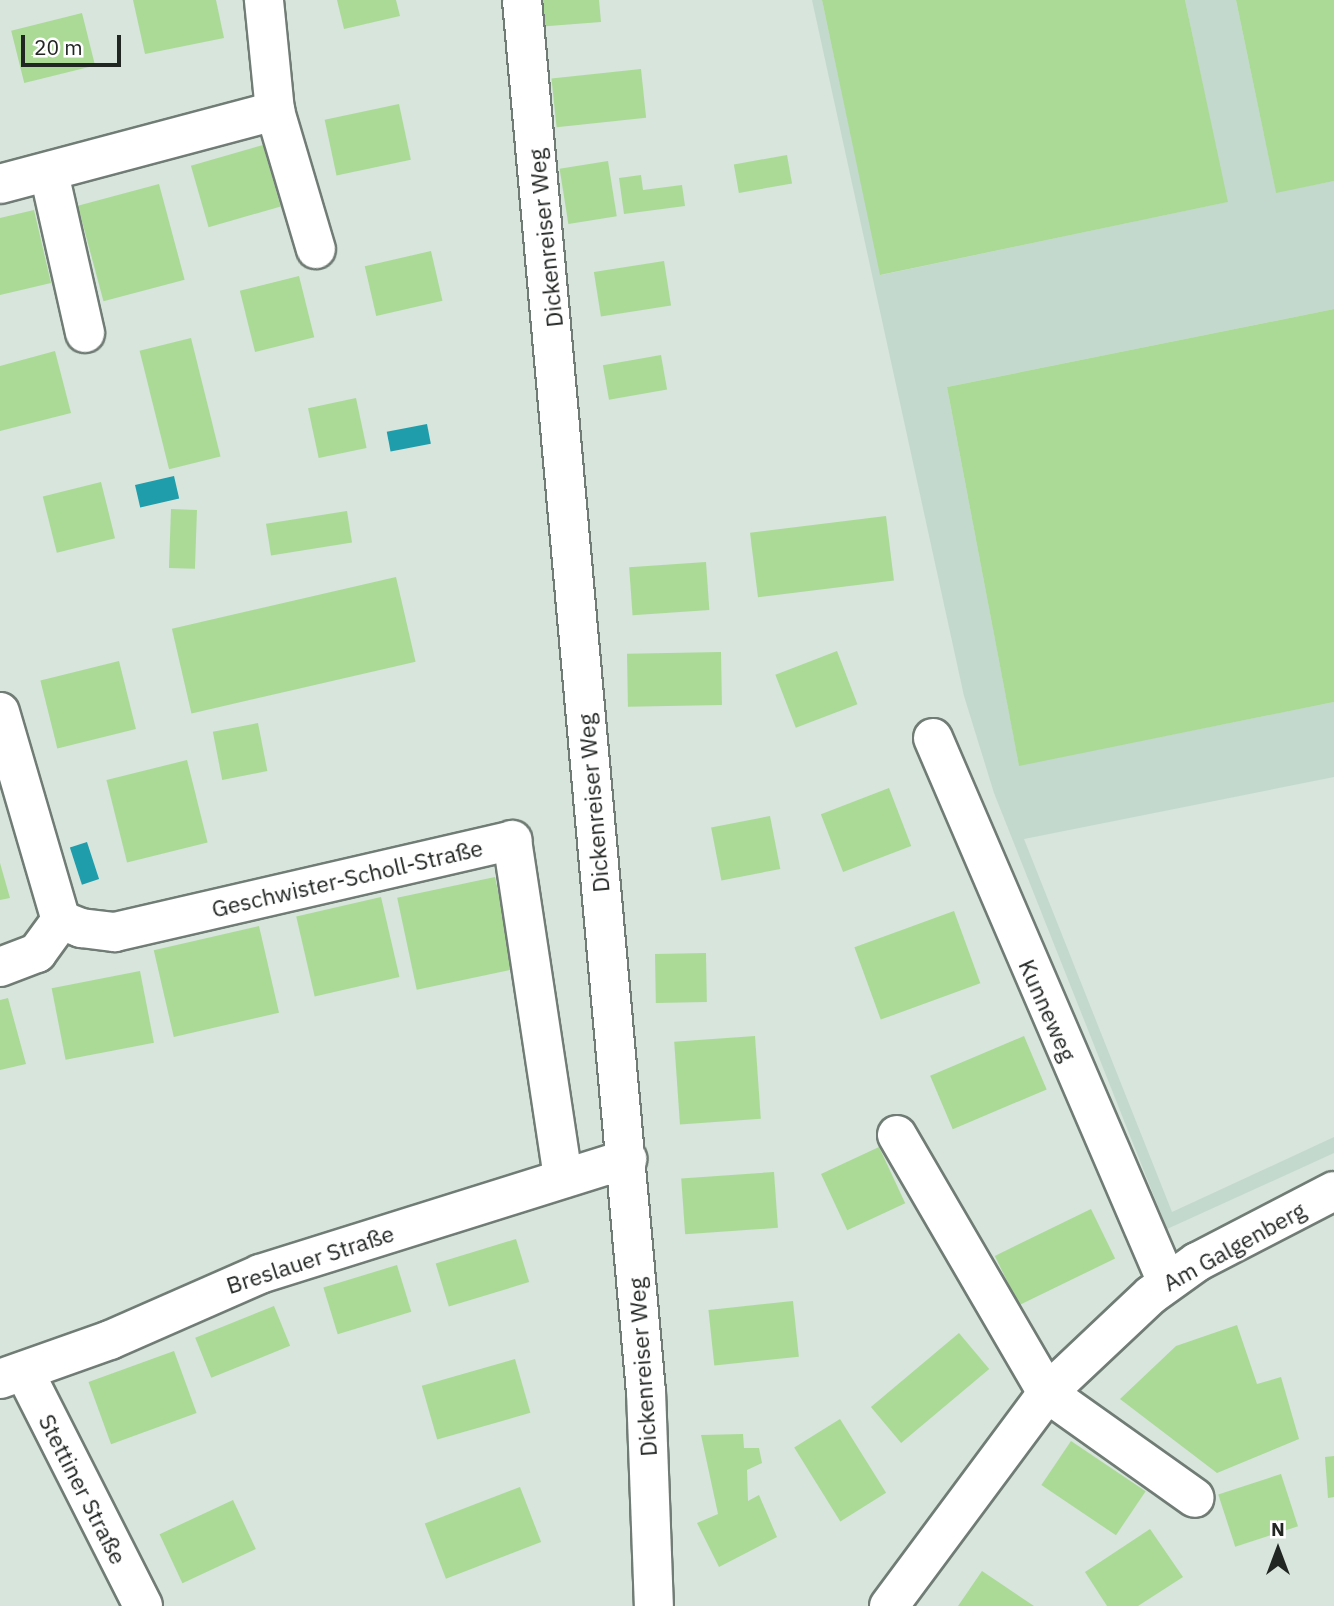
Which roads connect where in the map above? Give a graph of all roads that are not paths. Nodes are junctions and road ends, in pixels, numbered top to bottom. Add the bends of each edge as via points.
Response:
1 (264, 0) edge
2 (522, 0) edge
3 (275, 111) junction
4 (49, 173) junction
5 (0, 184) edge
6 (316, 249) dead end
7 (85, 333) dead end
8 (0, 712) edge
9 (933, 738) dead end
10 (61, 920) junction
11 (0, 967) edge
12 (897, 1135) dead end
13 (627, 1160) junction
14 (563, 1178) junction
15 (1334, 1191) edge
16 (1166, 1280) junction
17 (12, 1375) edge
18 (1047, 1393) junction
19 (1195, 1498) dead end
20 (143, 1606) edge
21 (654, 1606) edge
22 (889, 1606) edge

1 - 3 street
2 - 13 street, Dickenreiser Weg
3 - 4 street
3 - 6 street
4 - 5 street
4 - 7 street
8 - 10 street
9 - 16 street, Kunneweg
10 - 11 street via 37,953
10 - 14 street, Geschwister-Scholl-Straße via 115,932 512,840
12 - 18 street
13 - 14 street, Breslauer Straße
13 - 21 street, Dickenreiser Weg via 646,1391
14 - 17 street, Breslauer Straße via 260,1274
15 - 16 street, Am Galgenberg via 1284,1231
16 - 18 street, Am Galgenberg
17 - 20 street, Stettiner Straße
18 - 19 street
18 - 22 street, Am Galgenberg

